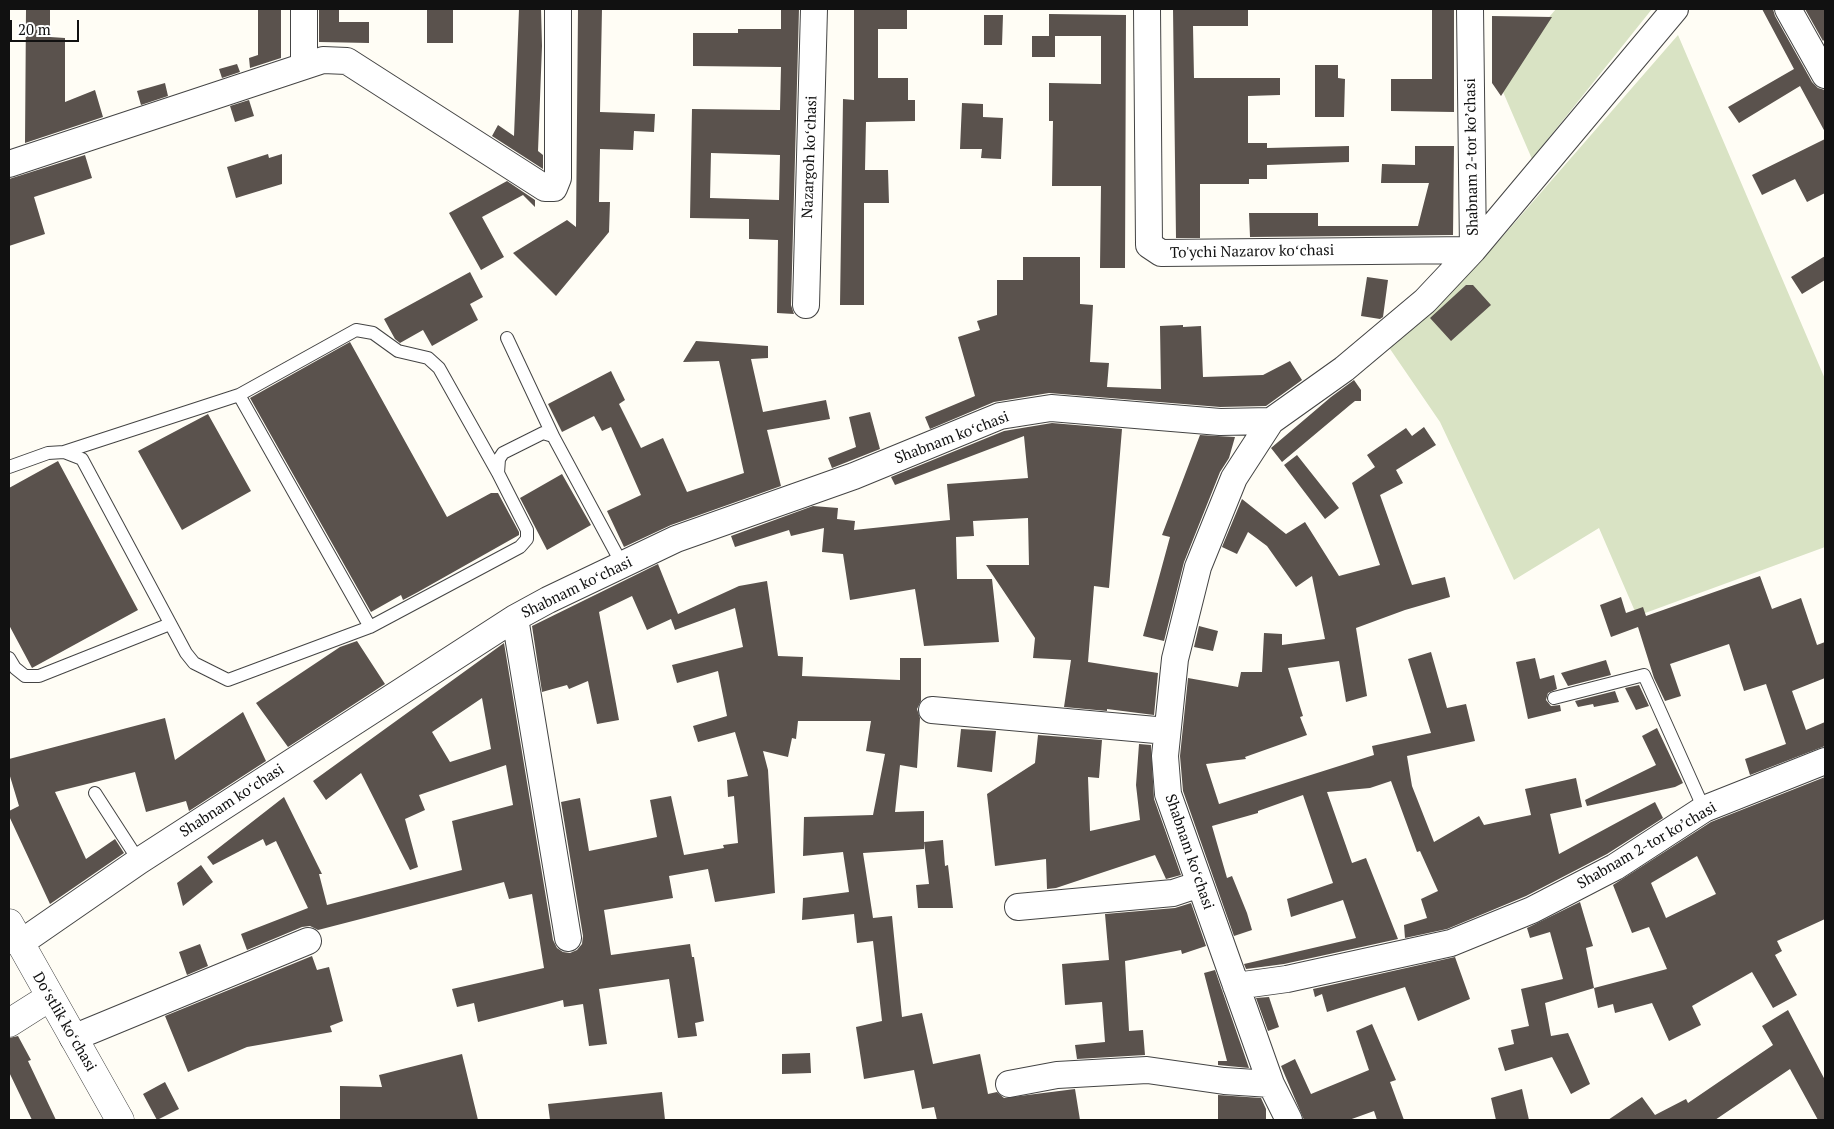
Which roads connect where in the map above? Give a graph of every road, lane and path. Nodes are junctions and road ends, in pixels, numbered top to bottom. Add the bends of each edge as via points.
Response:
1 (304, 9) edge
2 (558, 9) edge
3 (814, 9) edge
4 (1147, 9) edge
5 (1470, 9) edge
6 (1674, 9) edge
7 (1788, 9) edge
8 (304, 64) junction
9 (1825, 75) edge
10 (9, 164) edge
11 (1473, 250) junction
12 (806, 305) dead end
13 (507, 338) dead end
14 (239, 395) junction
15 (1271, 421) junction
16 (553, 436) junction
17 (64, 452) junction
18 (9, 467) edge
19 (498, 473) junction
20 (623, 566) junction
21 (515, 618) junction
22 (170, 624) junction
23 (370, 627) junction
24 (9, 658) edge
25 (1554, 698) dead end
26 (932, 710) dead end
27 (1167, 731) junction
28 (1825, 761) edge
29 (95, 793) dead end
30 (1704, 809) junction
31 (140, 861) junction
32 (1200, 884) junction
33 (1018, 908) dead end
34 (14, 934) edge
35 (568, 938) dead end
36 (308, 941) dead end
37 (1236, 986) junction
38 (50, 997) junction
39 (9, 1023) edge
40 (73, 1038) junction
41 (1009, 1084) dead end
42 (1271, 1084) junction
43 (120, 1120) edge
44 (1289, 1120) edge

1 - 8 street
2 - 8 street via 558,178 554,188 545,188 346,62 324,60
3 - 12 street, Nazargoh koʻchasi
4 - 11 street, To'ychi Nazarov koʻchasi via 1149,245 1161,253
5 - 11 street, Shabnam 2-tor koʼchasi
6 - 11 street
7 - 9 street
8 - 10 street
11 - 15 street, Shabnam 2-tor koʼchasi via 1418,308 1344,370
13 - 16 lane
14 - 17 lane
14 - 19 lane via 356,330 374,333 398,351 428,358 439,368
14 - 23 lane
15 - 20 street, Shabnam koʻchasi via 1220,422 1051,408 1000,416 854,476 676,539
15 - 27 street, Shabnam koʻchasi via 1234,478 1198,567 1175,659
16 - 19 lane via 543,433 503,453
16 - 20 lane
17 - 18 lane via 48,453
17 - 22 lane via 82,459
19 - 23 lane via 527,530 524,543
20 - 21 street, Shabnam koʻchasi
21 - 31 street, Shabnam koʻchasi
21 - 35 street
22 - 23 lane via 194,663 228,680
22 - 24 lane via 39,676 25,676
25 - 30 lane via 1644,675
26 - 27 street
27 - 32 street, Shabnam koʻchasi via 1168,794
28 - 30 street, Shabnam 2-tor koʼchasi
29 - 31 lane
30 - 37 street, Shabnam 2-tor koʼchasi via 1615,867 1532,910 1451,943 1287,979
31 - 34 street, Shabnam koʻchasi
32 - 33 street via 1173,893
32 - 37 street, Shabnam koʻchasi
34 - 38 street, Doʻstlik koʻchasi
36 - 40 street
37 - 42 street, Shabnam koʻchasi
38 - 39 street
38 - 40 street, Doʻstlik koʻchasi
40 - 43 street, Doʻstlik koʻchasi
41 - 42 street via 1057,1075 1146,1070
42 - 44 street, Shabnam koʻchasi

